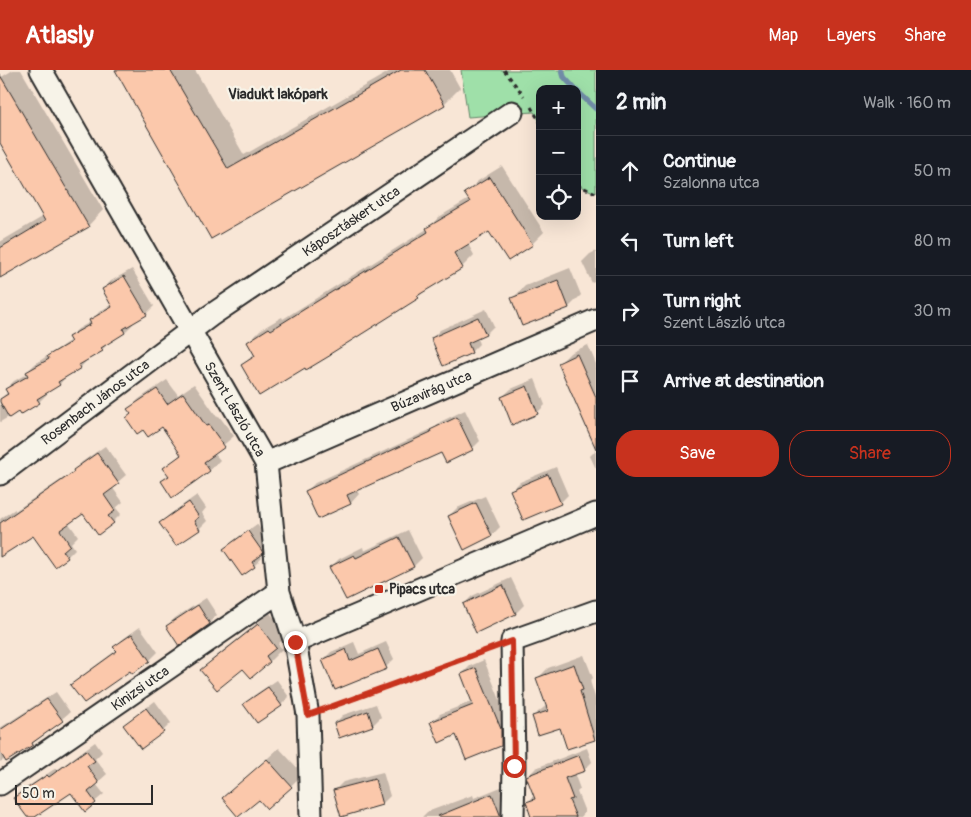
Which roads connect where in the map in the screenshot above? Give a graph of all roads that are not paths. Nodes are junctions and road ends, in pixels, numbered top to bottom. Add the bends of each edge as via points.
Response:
1 (41, 70) edge
2 (512, 112) dead end
3 (596, 320) edge
4 (191, 330) junction
5 (266, 463) junction
6 (0, 474) edge
7 (596, 514) edge
8 (279, 592) junction
9 (596, 611) edge
10 (295, 642) junction
11 (0, 784) edge
12 (311, 817) edge
13 (513, 817) edge

1 - 4 street, Szent László utca
2 - 4 street, Káposztáskert utca
3 - 5 street, Búzavirág utca
4 - 5 street, Szent László utca
4 - 6 street, Rosenbach János utca
5 - 8 street, Szent László utca
7 - 10 street
8 - 10 street, Szent László utca
8 - 11 street, Kinizsi utca
9 - 13 street via 512,641
10 - 12 street, Szent László utca via 308,715

